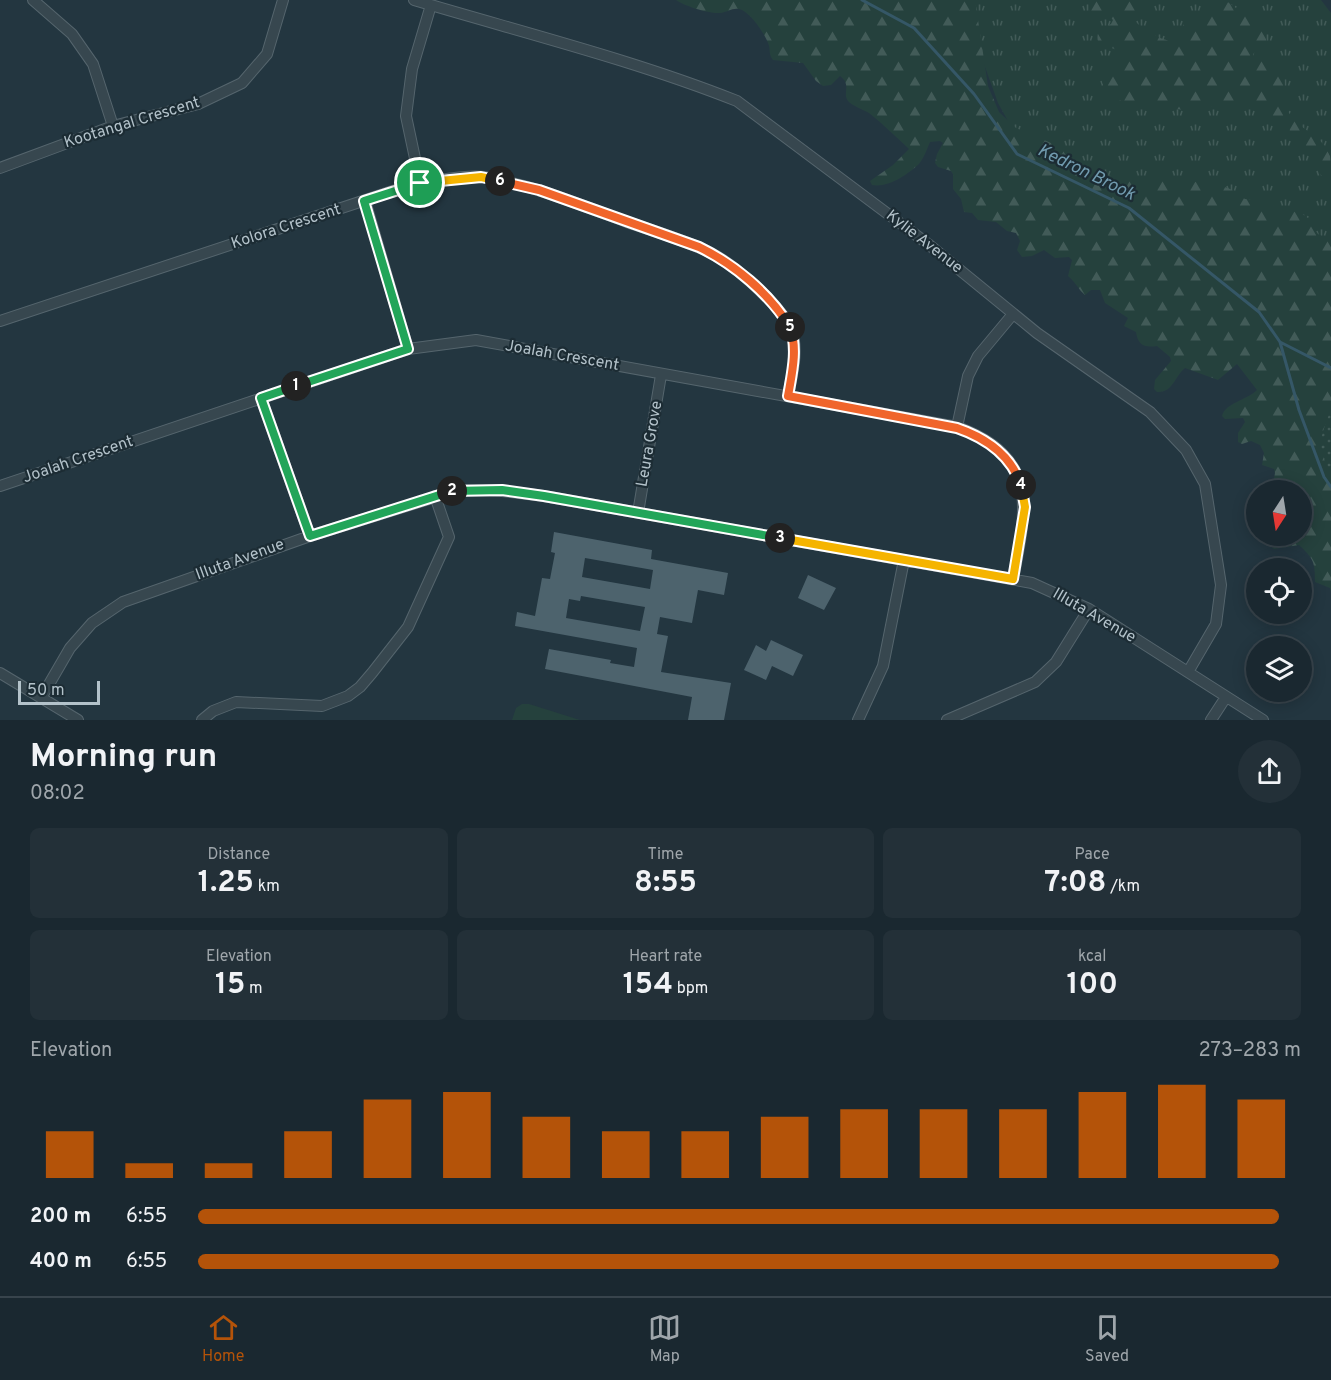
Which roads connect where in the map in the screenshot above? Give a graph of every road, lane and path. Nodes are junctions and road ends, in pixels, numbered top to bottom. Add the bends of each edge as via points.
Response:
1 (33, 0) edge
2 (283, 0) edge
3 (414, 0) edge
4 (431, 5) junction
5 (113, 126) junction
6 (0, 168) edge
7 (420, 183) junction
8 (364, 201) junction
9 (1013, 314) junction
10 (0, 321) edge
11 (408, 349) junction
12 (661, 375) junction
13 (788, 396) junction
14 (261, 398) junction
15 (957, 428) junction
16 (0, 486) edge
17 (435, 496) junction
18 (638, 513) junction
19 (310, 536) junction
20 (904, 560) junction
21 (1013, 579) junction
22 (1089, 609) junction
23 (1188, 672) junction
24 (0, 673) edge
25 (1226, 697) junction
26 (41, 698) junction
27 (78, 720) edge
28 (202, 720) edge
29 (858, 720) edge
30 (948, 720) edge
31 (1211, 720) edge
32 (1263, 720) edge

1 - 5 street via 72,34 93,64
2 - 5 street, Kootangal Crescent via 267,54 242,83 198,104
3 - 4 street, Kylie Avenue
4 - 7 street via 412,69 406,116
4 - 9 street, Kylie Avenue via 649,70 737,101 928,244
5 - 6 street, Kootangal Crescent
7 - 8 street, Kolora Crescent
7 - 13 street, Kolora Crescent via 481,177 539,190 715,255 773,304 791,328 794,360
8 - 10 street, Kolora Crescent
8 - 11 street
9 - 15 street via 978,356 968,376
9 - 23 street, Kylie Avenue via 1150,412 1186,450 1205,484 1221,585 1216,624
11 - 12 street, Joalah Crescent via 476,340
11 - 14 street, Joalah Crescent
12 - 13 street, Joalah Crescent
12 - 18 street, Leura Grove
13 - 15 street, Joalah Crescent
14 - 16 street, Joalah Crescent
14 - 19 street
15 - 21 street, Joalah Crescent via 993,446 1016,472 1025,507
17 - 18 street, Illuta Avenue via 458,490 502,490
17 - 19 street, Illuta Avenue
17 - 28 street via 449,537 408,627 360,687 322,705 236,702
18 - 20 street, Illuta Avenue
19 - 26 street, Illuta Avenue via 123,602 92,623 70,648
20 - 21 street, Illuta Avenue
20 - 29 street via 883,666
21 - 22 street, Illuta Avenue via 1051,590
22 - 23 street, Illuta Avenue
22 - 30 street via 1056,662 1035,682
23 - 25 street, Illuta Avenue
24 - 26 street
25 - 31 street
25 - 32 street, Illuta Avenue
26 - 27 street

